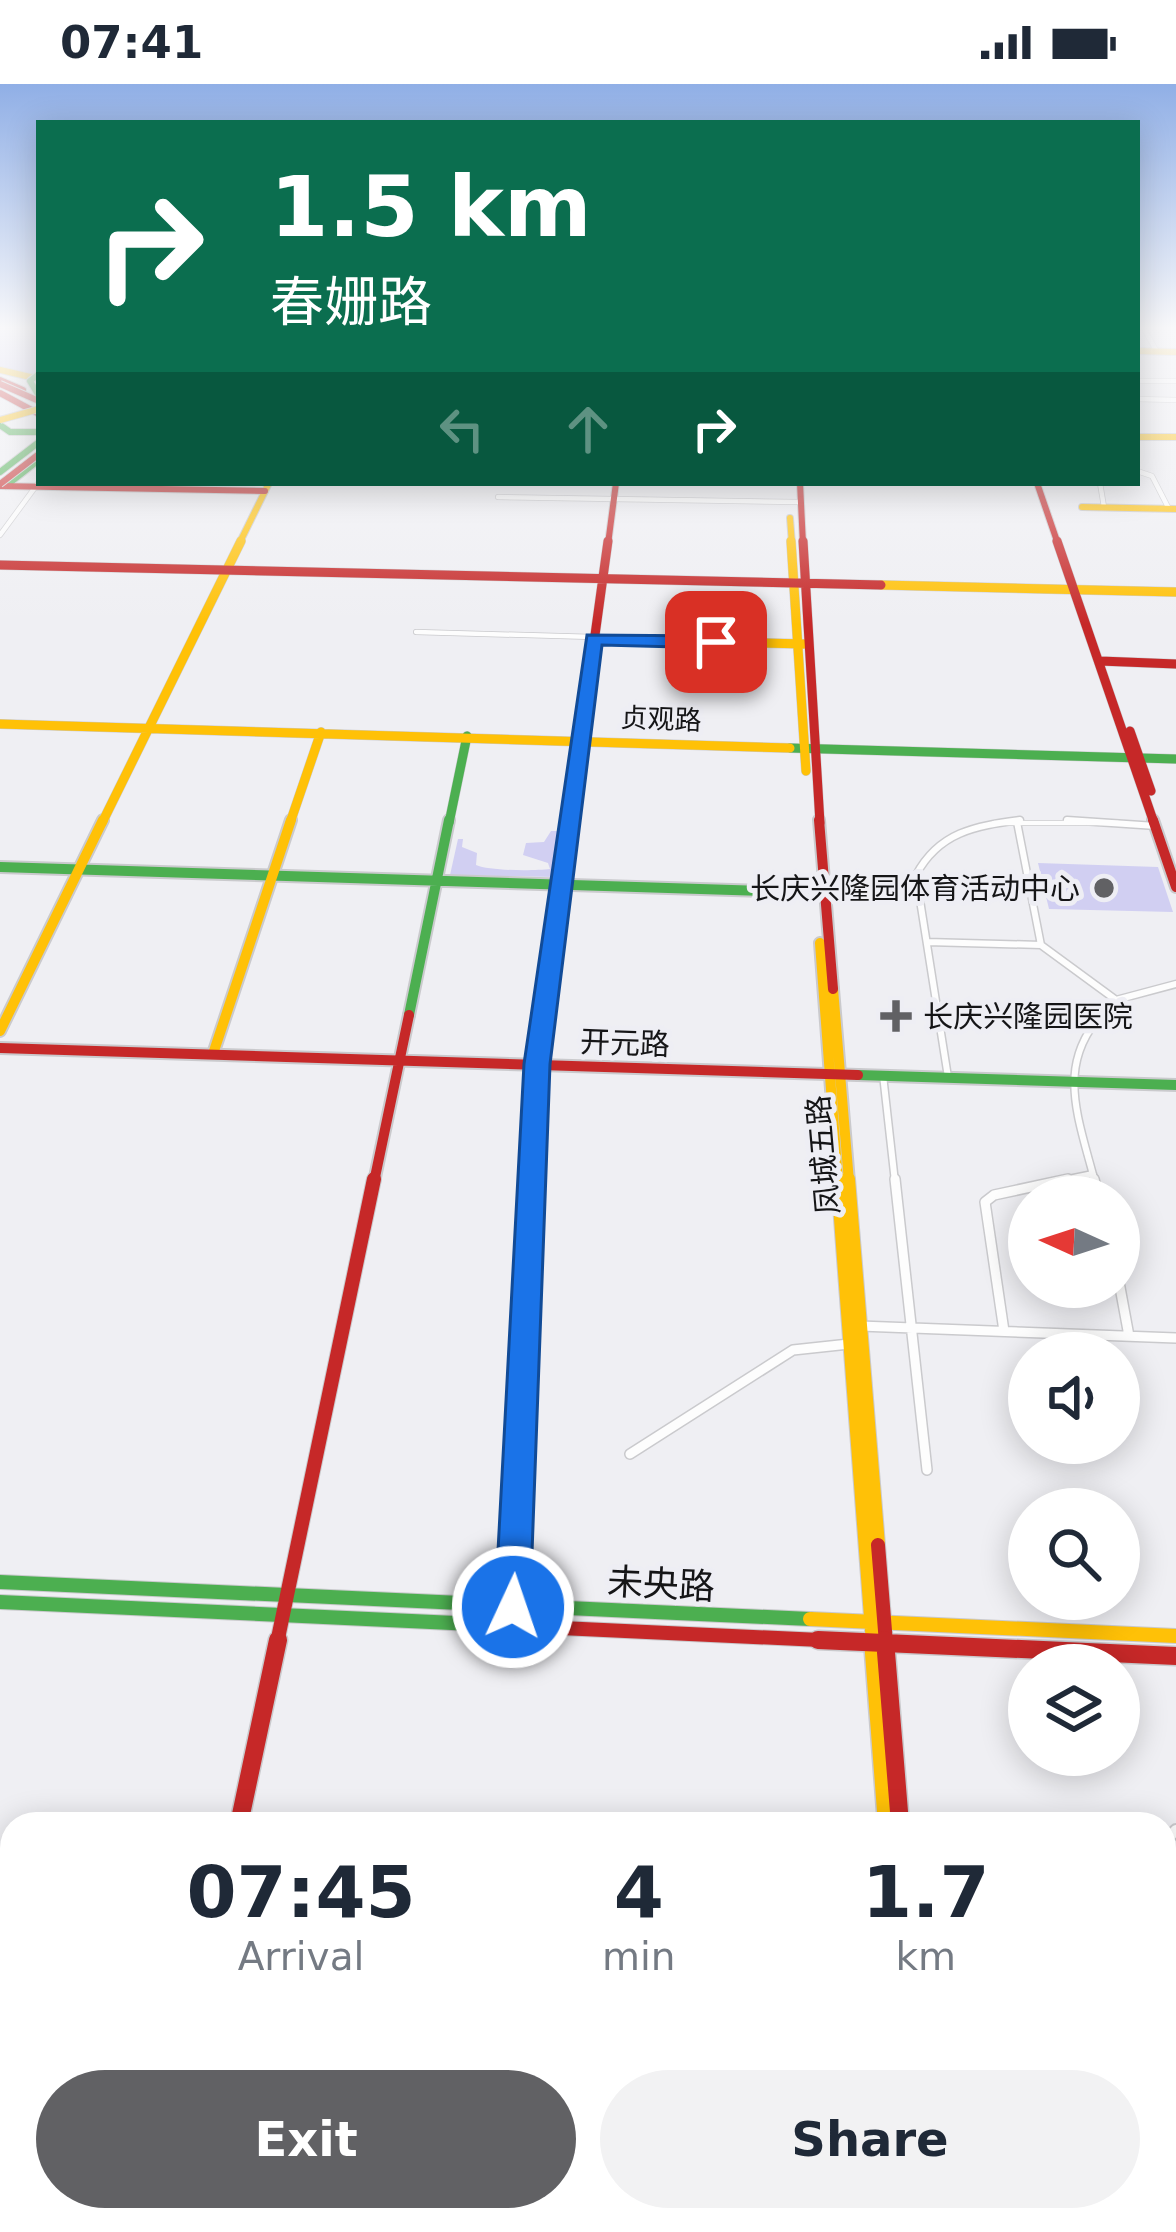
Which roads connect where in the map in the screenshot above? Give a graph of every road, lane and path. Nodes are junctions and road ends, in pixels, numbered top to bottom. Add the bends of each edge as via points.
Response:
1 (2, 425) edge
2 (36, 432) edge
3 (1140, 438) edge
4 (1176, 439) edge
5 (36, 452) edge
6 (1140, 472) edge
7 (1, 482) edge
8 (36, 484) edge
9 (37, 486) edge
10 (191, 486) edge
11 (616, 486) edge
12 (796, 486) edge
13 (1042, 486) edge
14 (1100, 486) edge
15 (267, 487) edge
16 (497, 497) dead end
17 (614, 499) junction
18 (794, 502) junction
19 (1082, 507) dead end
20 (1104, 507) junction
21 (1172, 509) edge
22 (0, 535) edge
23 (0, 564) edge
24 (227, 569) junction
25 (602, 578) junction
26 (796, 580) junction
27 (1076, 588) junction
28 (1176, 590) edge
29 (416, 632) dead end
30 (594, 638) junction
31 (803, 644) junction
32 (1103, 661) junction
33 (1176, 664) edge
34 (0, 726) edge
35 (144, 729) junction
36 (321, 735) junction
37 (467, 739) junction
38 (581, 742) junction
39 (809, 752) junction
40 (1136, 760) junction
41 (1176, 761) edge
42 (1017, 822) junction
43 (1156, 826) junction
44 (1176, 866) edge
45 (0, 867) edge
46 (75, 870) junction
47 (273, 875) junction
48 (437, 880) junction
49 (561, 884) junction
50 (1176, 887) edge
51 (821, 893) junction
52 (927, 942) junction
53 (1041, 945) junction
54 (1176, 984) edge
55 (1115, 1000) junction
56 (0, 1016) edge
57 (0, 1031) edge
58 (0, 1048) edge
59 (213, 1054) junction
60 (402, 1060) junction
61 (537, 1064) junction
62 (834, 1073) junction
63 (884, 1075) junction
64 (948, 1077) junction
65 (1069, 1082) junction
66 (1176, 1085) edge
67 (1094, 1174) joint
68 (860, 1325) junction
69 (911, 1328) junction
70 (1004, 1331) junction
71 (1029, 1332) edge
72 (1140, 1336) edge
73 (1176, 1338) edge
74 (850, 1344) junction
75 (631, 1454) dead end
76 (927, 1470) dead end
77 (0, 1582) edge
78 (285, 1598) junction
79 (0, 1602) edge
80 (513, 1607) junction
81 (282, 1615) junction
82 (878, 1624) junction
83 (1176, 1636) edge
84 (880, 1643) junction
85 (1176, 1656) edge
86 (241, 1812) edge
87 (887, 1812) edge
88 (899, 1812) edge

1 - 2 street
3 - 4 street
5 - 7 street, bridge
6 - 21 street via 1152,476
7 - 8 street
9 - 22 street
10 - 15 street
11 - 17 street
12 - 18 street, 凤城五路
13 - 27 street
14 - 20 street
15 - 24 street
16 - 17 street
17 - 18 street
17 - 25 street
18 - 26 street, 凤城五路
19 - 20 street
20 - 21 street
23 - 24 street
24 - 25 street
24 - 35 street
25 - 26 street
25 - 30 street
26 - 27 street
26 - 31 street, 凤城五路
27 - 28 street
27 - 32 street
29 - 30 street
30 - 31 street
30 - 38 street
31 - 39 street, 凤城五路
32 - 33 street
32 - 40 street
34 - 35 street, 贞观路
35 - 36 street, 贞观路
35 - 46 street
36 - 37 street, 贞观路
36 - 47 street
37 - 38 street, 贞观路
37 - 48 street
38 - 39 street, 贞观路
38 - 49 street
39 - 40 street, 贞观路
39 - 51 street, 凤城五路
40 - 41 street, 贞观路
40 - 43 street
40 - 44 street
42 - 43 street
42 - 52 street via 959,830 926,850 916,874
42 - 53 street
43 - 50 street
45 - 46 street
46 - 47 street
46 - 56 street
46 - 57 street
47 - 48 street
47 - 59 street
48 - 49 street
48 - 60 street
49 - 51 street
49 - 61 street
51 - 62 street, 凤城五路
52 - 53 street
52 - 64 street
53 - 55 street
54 - 55 street
55 - 65 street via 1082,1034
58 - 59 street, 开元路
59 - 60 street, 开元路
60 - 61 street, 开元路
60 - 78 street
61 - 62 street, 开元路
61 - 80 street
62 - 63 street, 开元路
62 - 68 street, 凤城五路
62 - 74 street, 凤城五路
63 - 64 street, 开元路
63 - 69 street
64 - 65 street, 开元路
65 - 66 street, 开元路
65 - 67 street
67 - 70 street via 985,1202
68 - 69 street
68 - 82 street, 凤城五路
69 - 70 street
69 - 76 street
70 - 71 street
72 - 73 street
74 - 75 street via 793,1349
74 - 82 street, 凤城五路
77 - 78 street, 未央路
78 - 80 street, 未央路
78 - 81 street
79 - 81 street, 未央路
80 - 82 street, 未央路
81 - 84 street, 未央路
81 - 86 street
82 - 83 street, 未央路
82 - 84 street, 凤城五路
84 - 85 street, 未央路
84 - 87 street, 凤城五路
84 - 88 street, 凤城五路

